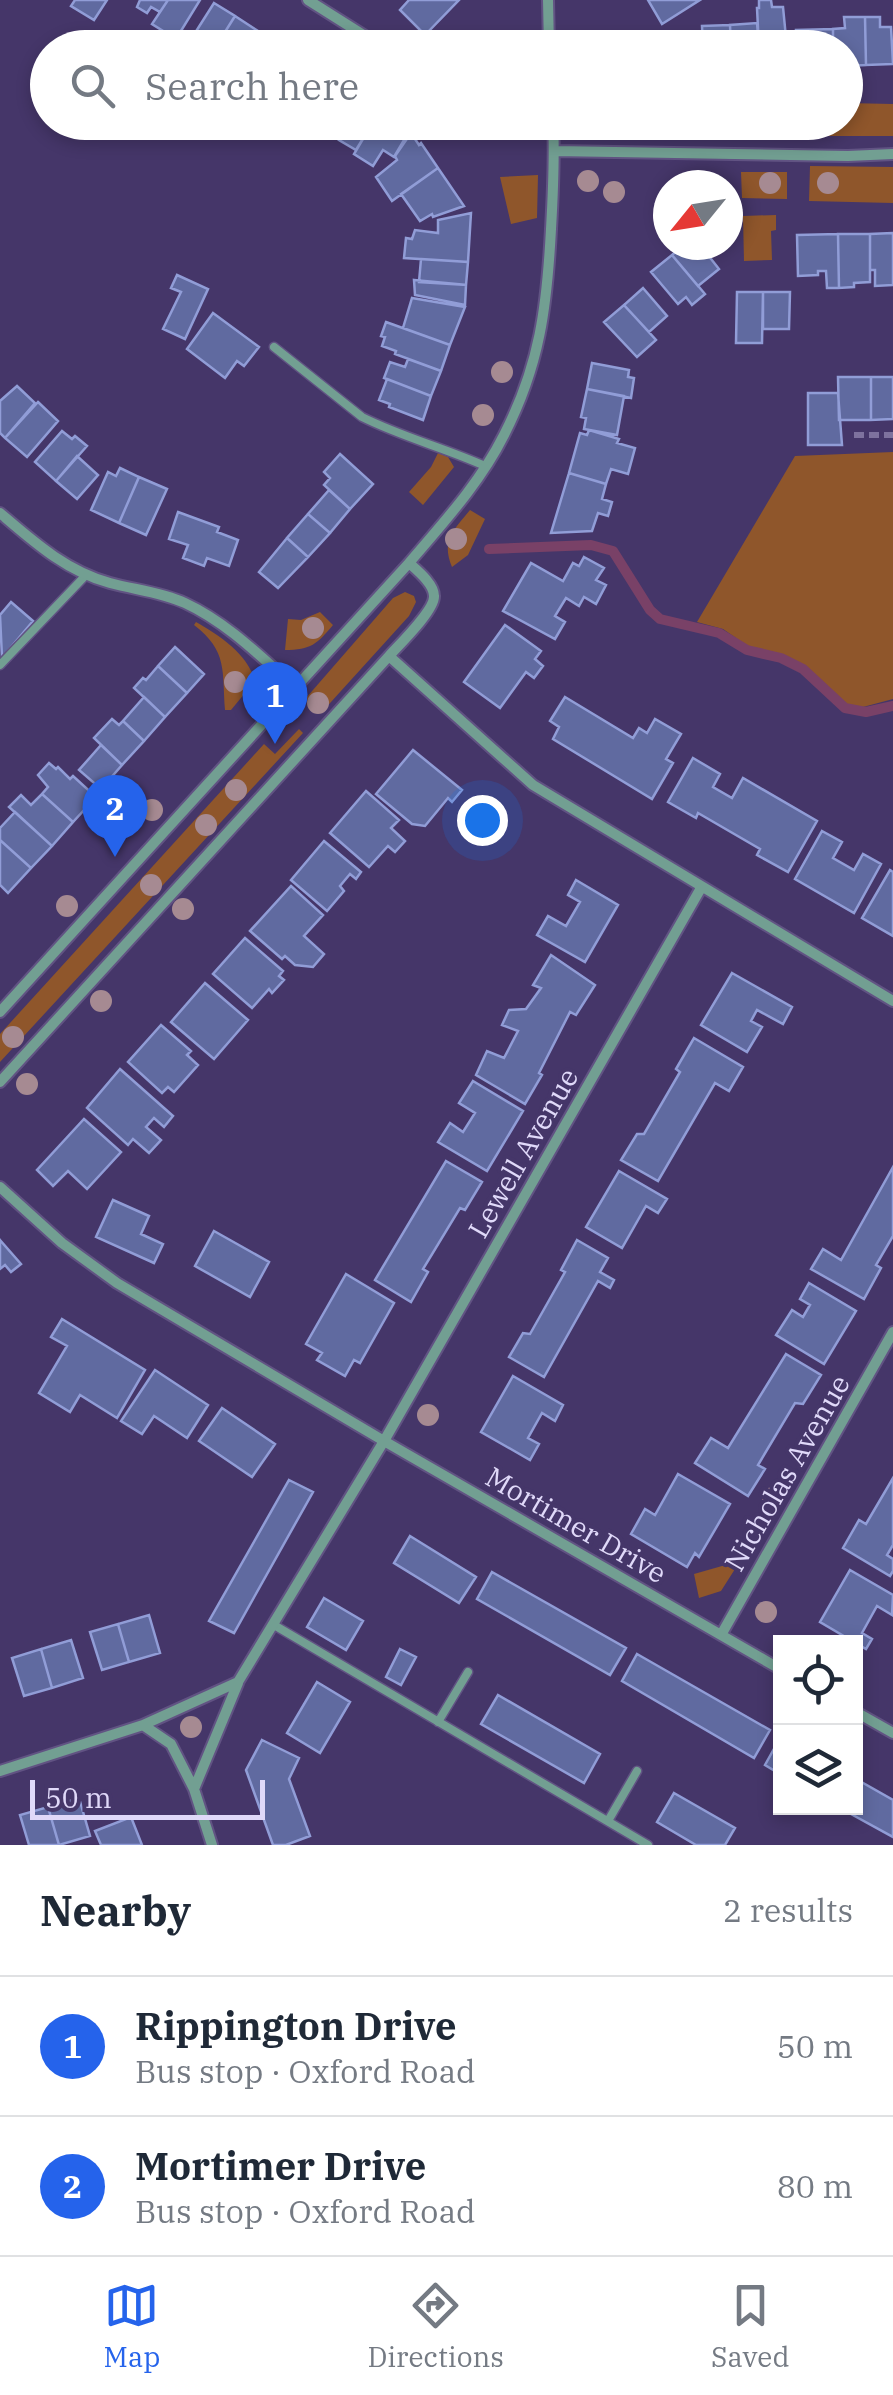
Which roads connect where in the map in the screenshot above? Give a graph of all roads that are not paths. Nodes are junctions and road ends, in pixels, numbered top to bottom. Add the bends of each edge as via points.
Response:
1 (308, 0) edge
2 (548, 0) edge
3 (356, 30) edge
4 (549, 30) edge
5 (554, 140) edge
6 (555, 151) junction
7 (893, 154) edge
8 (274, 346) dead end
9 (486, 466) junction
10 (0, 513) edge
11 (409, 563) junction
12 (86, 575) junction
13 (390, 656) junction
14 (0, 665) edge
15 (296, 688) junction
16 (701, 888) junction
17 (893, 1001) edge
18 (0, 1012) edge
19 (0, 1082) edge
20 (0, 1188) edge
21 (893, 1332) edge
22 (384, 1441) junction
23 (274, 1625) junction
24 (721, 1635) junction
25 (773, 1665) edge
26 (468, 1672) dead end
27 (238, 1682) junction
28 (863, 1716) edge
29 (438, 1722) junction
30 (143, 1725) junction
31 (893, 1733) edge
32 (0, 1770) edge
33 (637, 1771) dead end
34 (194, 1789) junction
35 (608, 1821) junction
36 (212, 1845) edge
37 (648, 1845) edge

1 - 3 street
2 - 4 street
5 - 6 street
6 - 7 street
6 - 9 street via 539,345 517,408
8 - 9 lane via 362,418
9 - 11 street
10 - 12 street
11 - 13 street via 435,600
11 - 15 street
12 - 14 lane
12 - 15 street via 161,593 203,612
13 - 16 street via 533,786
13 - 19 street
15 - 18 street
16 - 17 street
16 - 22 street, Lewell Avenue
20 - 22 street, Mortimer Drive via 117,1283
21 - 24 street, Nicholas Avenue
22 - 23 street, Lewell Avenue
22 - 24 street, Mortimer Drive
23 - 27 street, Lewell Avenue
23 - 29 lane
24 - 25 street, Mortimer Drive
26 - 29 lane
27 - 30 street
27 - 34 street, Lewell Avenue
28 - 31 street
29 - 35 lane
30 - 32 street
30 - 34 street via 170,1744
33 - 35 lane
34 - 36 street
35 - 37 lane

